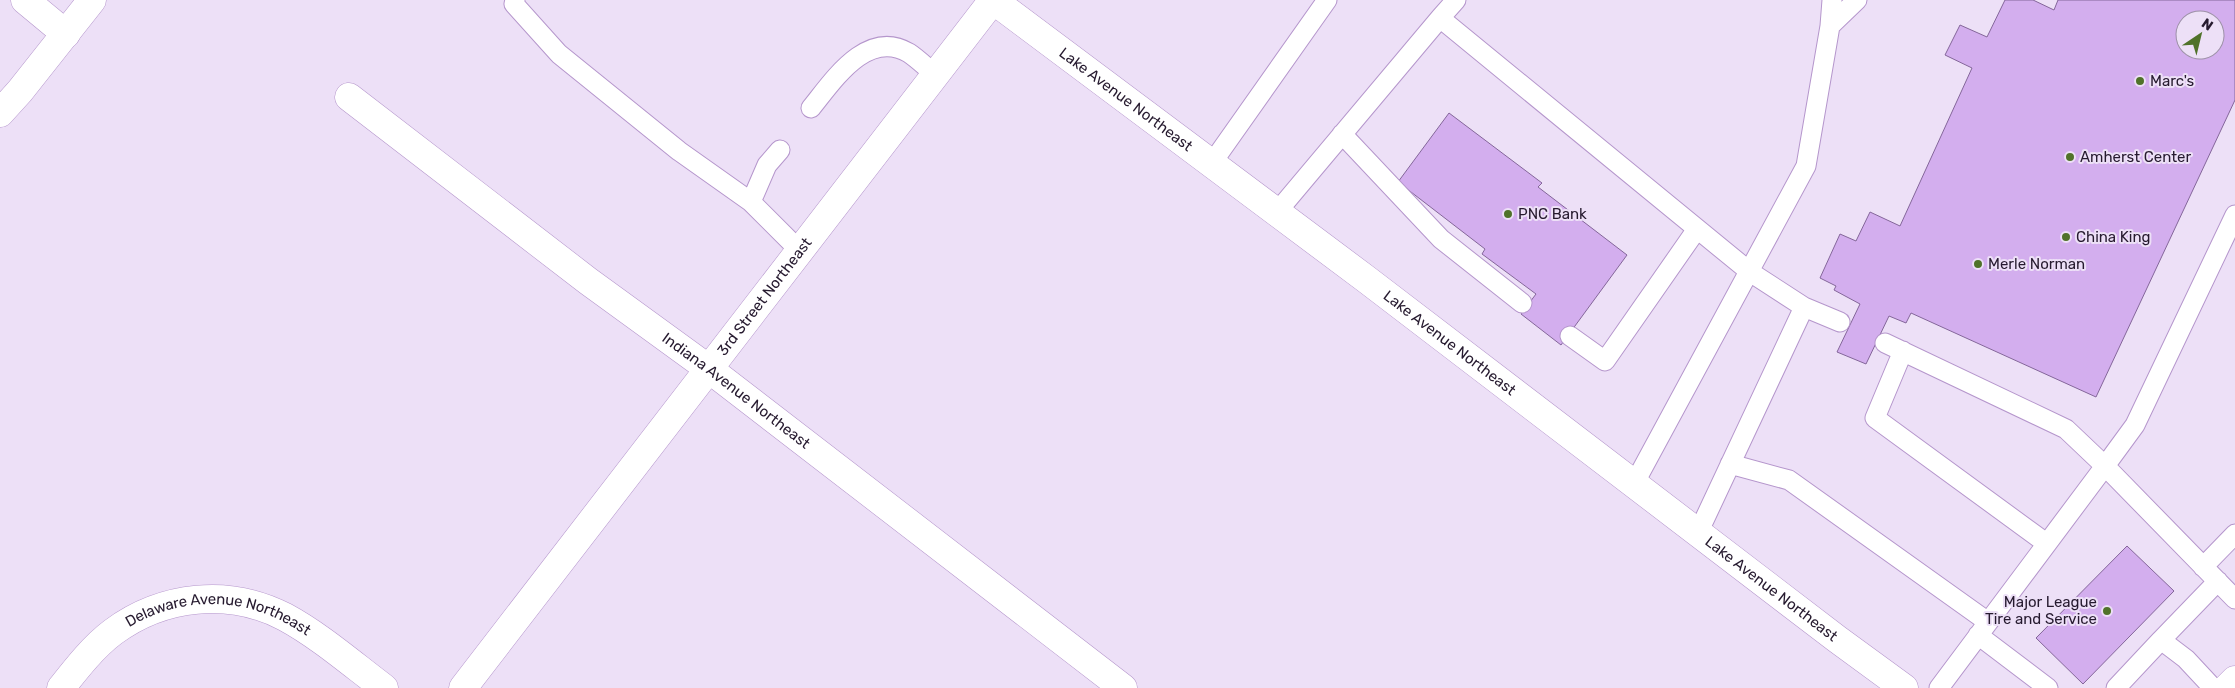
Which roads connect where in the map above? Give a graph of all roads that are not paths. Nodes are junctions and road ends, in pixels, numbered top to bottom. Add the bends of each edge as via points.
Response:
1 (24, 0) edge
2 (92, 0) edge
3 (515, 0) edge
4 (993, 0) edge
5 (1327, 0) edge
6 (1456, 0) edge
7 (1832, 0) edge
8 (1857, 0) edge
9 (1440, 18) junction
10 (1830, 26) junction
11 (66, 34) junction
12 (936, 75) junction
13 (349, 97) dead end
14 (811, 108) dead end
15 (0, 113) edge
16 (1342, 134) junction
17 (780, 150) dead end
18 (1212, 163) junction
19 (751, 202) junction
20 (1276, 212) junction
21 (2235, 215) edge
22 (1697, 229) junction
23 (800, 251) junction
24 (1750, 272) junction
25 (1522, 303) dead end
26 (1804, 307) junction
27 (1840, 322) dead end
28 (1570, 336) dead end
29 (1885, 343) dead end
30 (1902, 351) junction
31 (709, 369) junction
32 (1730, 464) junction
33 (2105, 466) junction
34 (1634, 484) junction
35 (1698, 533) junction
36 (2235, 534) edge
37 (2046, 543) junction
38 (2203, 567) junction
39 (2218, 581) junction
40 (2235, 599) edge
41 (1983, 628) junction
42 (2161, 640) junction
43 (2235, 680) edge
44 (2118, 686) edge
45 (61, 688) edge
46 (384, 688) edge
47 (463, 688) edge
48 (1123, 688) edge
49 (1904, 688) edge
50 (1940, 688) edge
51 (2048, 688) edge
52 (2213, 688) edge
53 (2227, 688) edge

1 - 11 street
2 - 11 street
3 - 19 lane via 514,4 559,54 679,151
4 - 12 street, 3rd Street Northeast
4 - 18 street, Lake Avenue Northeast
5 - 18 lane
6 - 9 lane
7 - 10 lane
8 - 10 lane
9 - 16 lane
9 - 22 lane
10 - 24 lane via 1806,166
11 - 15 street
12 - 14 lane via 908,53 889,46 863,52
12 - 23 street, 3rd Street Northeast
13 - 31 street, Indiana Avenue Northeast via 580,275
16 - 20 lane
16 - 25 lane via 1441,239
17 - 19 lane via 767,165
18 - 20 street, Lake Avenue Northeast
19 - 23 lane
20 - 34 street, Lake Avenue Northeast
21 - 33 lane via 2135,425
22 - 24 lane
22 - 28 lane via 1605,361
23 - 31 street, 3rd Street Northeast
24 - 26 lane
24 - 34 lane
26 - 27 lane
26 - 32 lane
29 - 30 lane
30 - 33 lane via 2066,429
30 - 37 lane via 1875,418
31 - 47 street, 3rd Street Northeast
31 - 48 street, Indiana Avenue Northeast
32 - 35 lane
32 - 41 lane via 1789,480
33 - 37 lane
33 - 38 lane
34 - 35 street, Lake Avenue Northeast
35 - 49 street, Lake Avenue Northeast
36 - 38 lane
37 - 41 lane
38 - 39 lane
39 - 40 lane
39 - 42 lane
41 - 50 lane
41 - 51 lane
42 - 44 lane
42 - 52 lane via 2186,659
43 - 53 street
45 - 46 street, Delaware Avenue Northeast via 111,633 134,618 180,601 226,598 248,602 285,617

